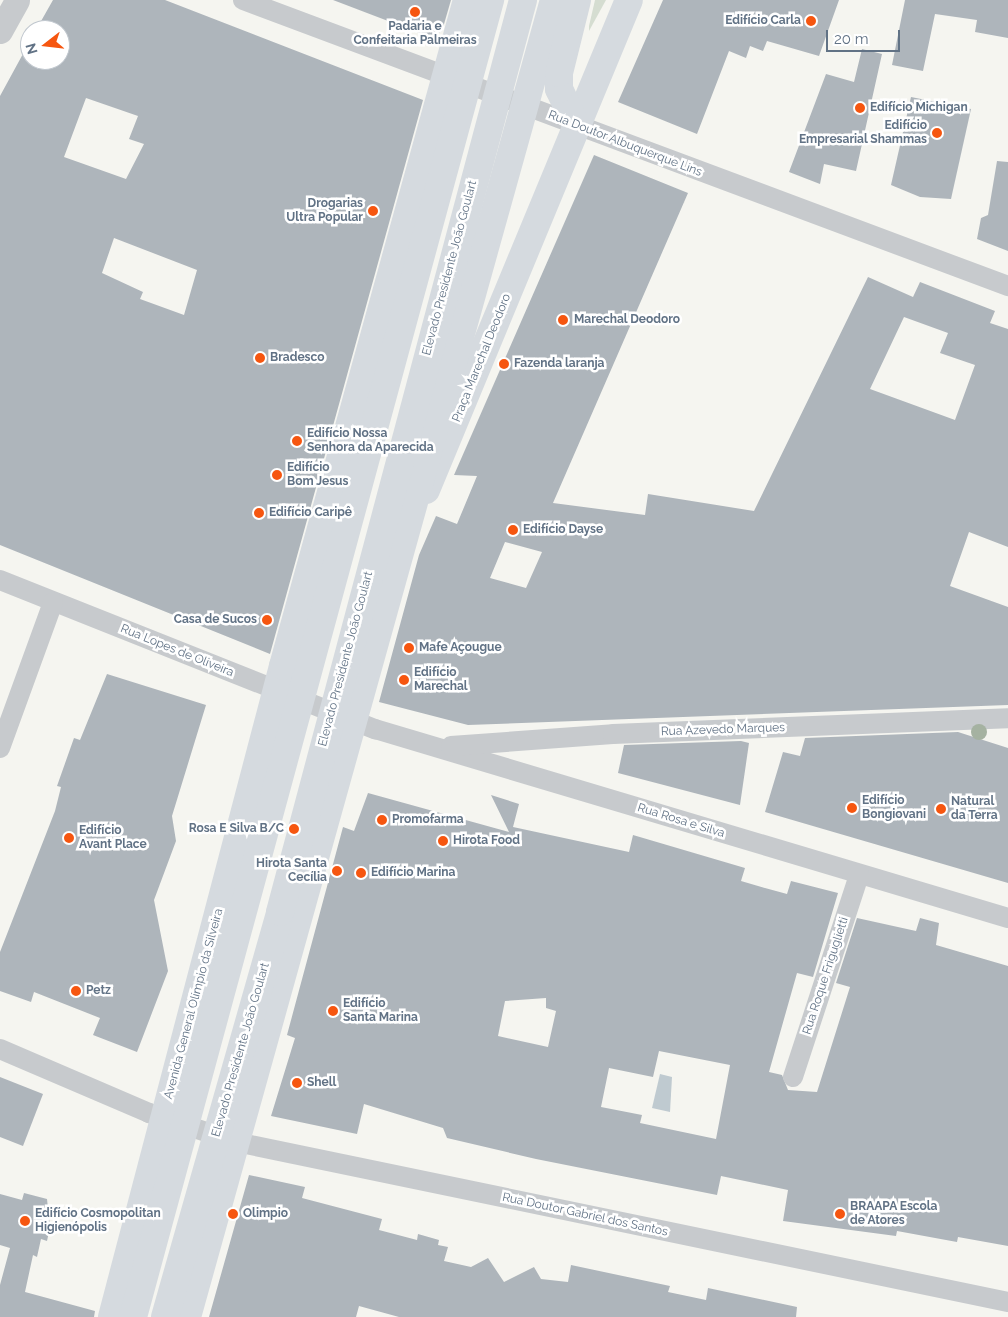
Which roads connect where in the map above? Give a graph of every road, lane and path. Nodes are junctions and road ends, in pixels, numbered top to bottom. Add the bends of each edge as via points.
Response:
1 (17, 0) edge
2 (243, 0) edge
3 (467, 0) edge
4 (490, 0) edge
5 (523, 0) edge
6 (554, 0) edge
7 (577, 0) edge
8 (629, 0) edge
9 (0, 31) edge
10 (445, 74) junction
11 (526, 106) junction
12 (577, 127) junction
13 (1008, 286) edge
14 (412, 518) junction
15 (0, 580) edge
16 (53, 602) junction
17 (277, 690) junction
18 (1008, 718) edge
19 (355, 722) junction
20 (438, 747) junction
21 (0, 748) edge
22 (860, 875) junction
23 (1008, 918) edge
24 (0, 1049) edge
25 (793, 1076) dead end
26 (164, 1119) junction
27 (236, 1142) junction
28 (1008, 1302) edge
29 (112, 1317) edge
30 (133, 1317) edge
31 (165, 1317) edge
32 (187, 1317) edge

1 - 9 street
2 - 10 street, Rua Doutor Albuquerque Lins
3 - 10 main road
4 - 30 main road
5 - 31 main road, Elevado Presidente João Goulart via 280,912
6 - 11 main road
7 - 12 main road via 559,89
8 - 12 main road, Praça Marechal Deodoro
10 - 11 street, Rua Doutor Albuquerque Lins
10 - 17 main road
11 - 12 street, Rua Doutor Albuquerque Lins
11 - 14 main road
12 - 13 street, Rua Doutor Albuquerque Lins
12 - 14 main road, Praça Marechal Deodoro via 463,406
14 - 19 main road, Praça Marechal Deodoro
15 - 16 street, Rua Lopes de Oliveira
16 - 17 street, Rua Lopes de Oliveira
16 - 21 street
17 - 19 street, Rua Lopes de Oliveira
17 - 26 main road, Avenida General Olímpio da Silveira
18 - 20 street, Rua Azevedo Marques via 612,734
19 - 20 street, Rua Rosa e Silva
19 - 27 main road
20 - 22 street, Rua Rosa e Silva
22 - 23 street, Rua Rosa e Silva
22 - 25 street, Rua Roque Friguglietti
24 - 26 street, Rua Doutor Gabriel dos Santos
26 - 27 street, Rua Doutor Gabriel dos Santos
26 - 29 main road, Avenida General Olímpio da Silveira
27 - 28 street, Rua Doutor Gabriel dos Santos
27 - 32 main road

